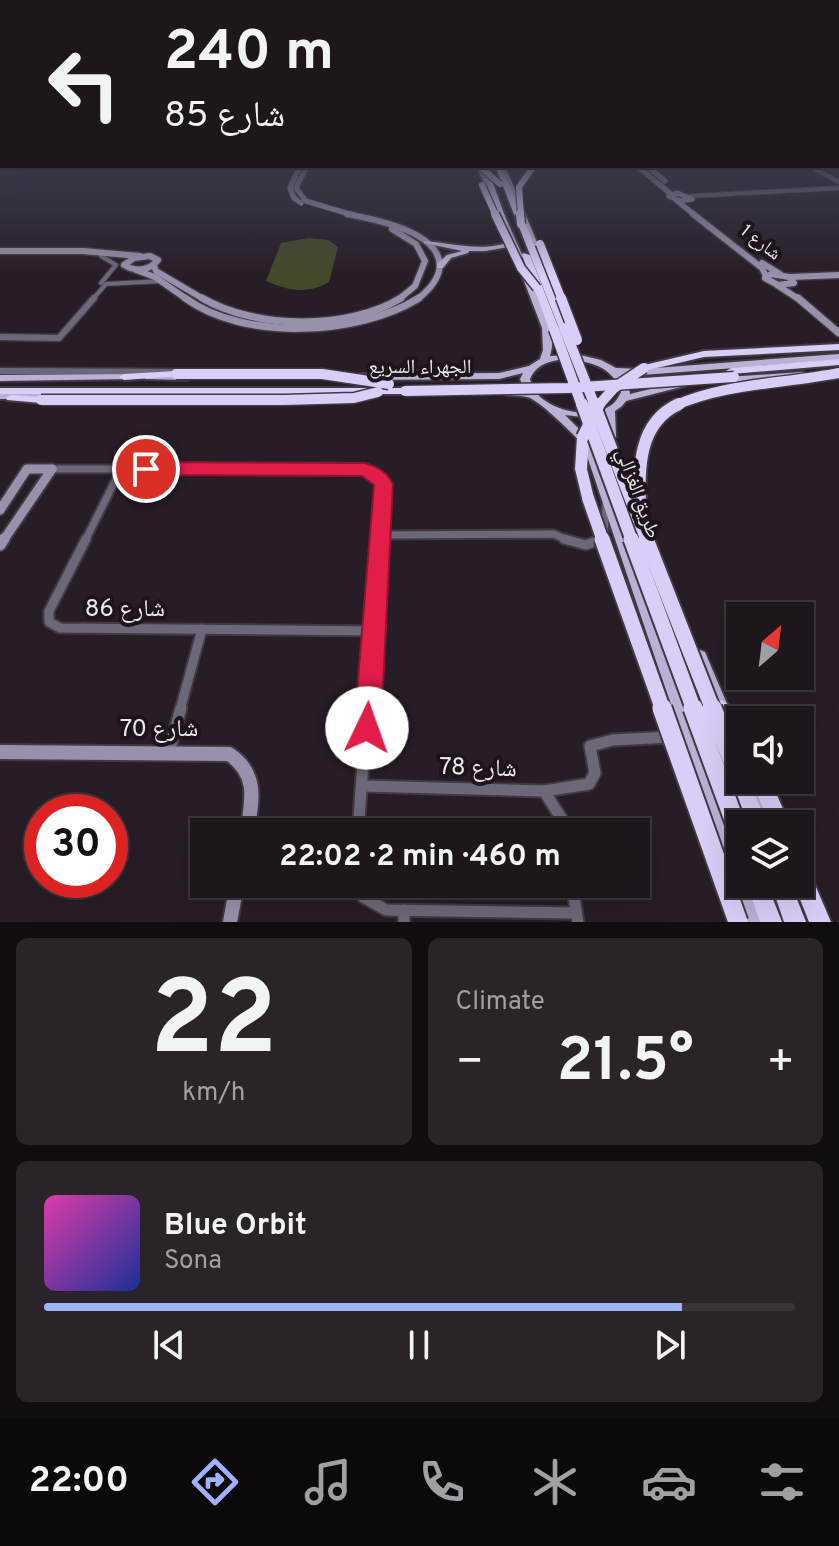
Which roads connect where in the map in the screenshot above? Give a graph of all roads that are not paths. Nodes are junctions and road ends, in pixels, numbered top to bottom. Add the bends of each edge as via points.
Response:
1 (291, 191) edge
2 (298, 191) edge
3 (485, 191) edge
4 (494, 191) edge
5 (502, 191) edge
6 (504, 191) edge
7 (511, 191) edge
8 (518, 191) edge
9 (667, 191) edge
10 (674, 191) edge
11 (770, 191) edge
12 (678, 196) junction
13 (691, 198) junction
14 (516, 200) junction
15 (385, 224) junction
16 (513, 224) junction
17 (410, 231) junction
18 (401, 234) junction
19 (512, 238) junction
20 (426, 242) junction
21 (0, 252) edge
22 (81, 253) junction
23 (101, 256) junction
24 (140, 256) junction
25 (521, 262) junction
26 (125, 263) junction
27 (154, 266) junction
28 (440, 266) junction
29 (136, 270) junction
30 (780, 274) junction
31 (766, 276) junction
32 (839, 276) edge
33 (163, 281) junction
34 (792, 281) junction
35 (777, 285) junction
36 (414, 287) junction
37 (537, 288) junction
38 (426, 290) junction
39 (332, 322) junction
40 (839, 330) edge
41 (0, 337) edge
42 (57, 338) junction
43 (839, 347) edge
44 (544, 360) junction
45 (592, 360) junction
46 (839, 360) edge
47 (531, 368) junction
48 (0, 371) edge
49 (613, 371) junction
50 (839, 372) edge
51 (124, 377) junction
52 (0, 378) edge
53 (205, 378) junction
54 (389, 384) junction
55 (0, 385) edge
56 (378, 392) junction
57 (0, 394) edge
58 (531, 395) junction
59 (624, 398) junction
60 (595, 404) junction
61 (551, 408) junction
62 (610, 410) junction
63 (52, 469) junction
64 (121, 469) junction
65 (606, 503) junction
66 (0, 510) edge
67 (642, 528) junction
68 (381, 535) junction
69 (0, 545) edge
70 (202, 629) junction
71 (374, 631) junction
72 (721, 708) junction
73 (726, 716) edge
74 (726, 721) edge
75 (684, 723) junction
76 (726, 744) edge
77 (0, 752) edge
78 (169, 752) junction
79 (364, 786) junction
80 (544, 791) junction
81 (730, 810) edge
82 (250, 818) edge
83 (360, 818) edge
84 (561, 818) edge
85 (726, 843) edge
86 (234, 898) edge
87 (365, 898) edge
88 (745, 898) edge
89 (762, 898) edge
90 (786, 898) edge
91 (796, 898) edge
92 (810, 898) edge
93 (404, 916) edge
94 (577, 917) edge
95 (230, 922) edge
96 (738, 922) edge
97 (754, 922) edge
98 (771, 922) edge
99 (795, 922) edge
100 (805, 922) edge
101 (820, 922) edge

1 - 15 street via 312,208
2 - 15 street via 306,201
3 - 37 highway, bridge via 521,268
4 - 16 main road, طريق الغزالي
5 - 37 highway, طريق الغزالي, bridge
6 - 16 highway, طريق الغزالي, bridge
7 - 14 main road
8 - 16 highway, bridge
9 - 12 street
10 - 12 street, شارع 1
11 - 13 street
12 - 13 street
12 - 31 street, شارع 1
13 - 30 street, شارع 1 via 690,203
14 - 45 main road via 575,342
14 - 60 highway, bridge via 540,244 595,390
15 - 17 street
15 - 18 street
16 - 19 main road, طريق الغزالي
16 - 60 highway, طريق الغزالي, bridge
17 - 18 street
17 - 20 street
18 - 36 street via 422,250 426,261
19 - 20 main road via 497,249
19 - 25 main road, طريق الغزالي
20 - 28 street
21 - 22 street
22 - 23 street
22 - 24 street
23 - 26 street
23 - 42 street via 116,265
24 - 26 street
24 - 27 street via 156,258
25 - 28 main road via 506,253 465,252 449,256
25 - 44 main road, طريق الغزالي via 548,333
26 - 29 street
27 - 29 street
27 - 39 street via 219,309 264,320
28 - 38 street
29 - 33 street
30 - 31 street
30 - 34 street
31 - 35 street, شارع 1
32 - 34 street
33 - 39 street via 219,317 273,328
33 - 42 street via 106,284
34 - 35 street
34 - 40 street, شارع 1
35 - 40 street, شارع 1
36 - 38 street
36 - 39 street via 377,309
37 - 81 highway, طريق الغزالي, bridge
38 - 39 street via 384,315
41 - 42 street
43 - 96 highway, bridge via 704,354 644,368 604,397 583,437 585,488
44 - 45 main road
44 - 47 main road
45 - 49 main road
46 - 49 main road, الجهراء السريع
46 - 54 highway, الجهراء السريع, bridge via 603,381
47 - 53 main road, الجهراء السريع via 499,376
47 - 58 main road via 525,379
48 - 53 street via 168,371
49 - 59 main road via 623,381
50 - 56 highway, الجهراء السريع, bridge via 590,387
50 - 59 main road via 693,383
50 - 67 highway, bridge via 725,389 666,411 642,440 637,458
51 - 52 main road, الجهراء السريع
51 - 53 main road, الجهراء السريع
51 - 54 highway, bridge via 322,374
54 - 55 highway, الجهراء السريع, bridge
56 - 57 highway, الجهراء السريع, bridge
56 - 57 highway, bridge via 284,400 41,400
57 - 58 main road, الجهراء السريع
58 - 61 main road
59 - 62 main road
60 - 67 highway, طريق الغزالي, bridge
61 - 62 main road via 582,415
61 - 65 main road, طريق الغزالي via 588,443
62 - 72 main road, طريق الغزالي via 609,432
63 - 64 street
63 - 66 street via 27,469
63 - 69 street
64 - 68 street via 365,469 384,484
64 - 70 street, شارع 86 via 49,611 49,622 60,628
65 - 68 street via 604,536 598,543 580,545 554,534
65 - 75 main road, طريق الغزالي
67 - 76 highway, طريق الغزالي, bridge
68 - 71 street
70 - 71 street, شارع 86
70 - 78 street
71 - 79 street
72 - 73 highway
72 - 74 main road, طريق الغزالي
75 - 80 street via 676,735 596,743 590,746 595,773 589,784
75 - 85 main road, طريق الغزالي
77 - 78 street, شارع 70
78 - 82 street, شارع 70 via 216,752 240,759 253,780
79 - 80 street, شارع 78
79 - 83 street
80 - 84 street, شارع 78
86 - 95 street
87 - 93 street
88 - 97 main road, طريق الغزالي
89 - 98 highway
90 - 99 highway
91 - 100 main road
92 - 101 highway
93 - 94 street

